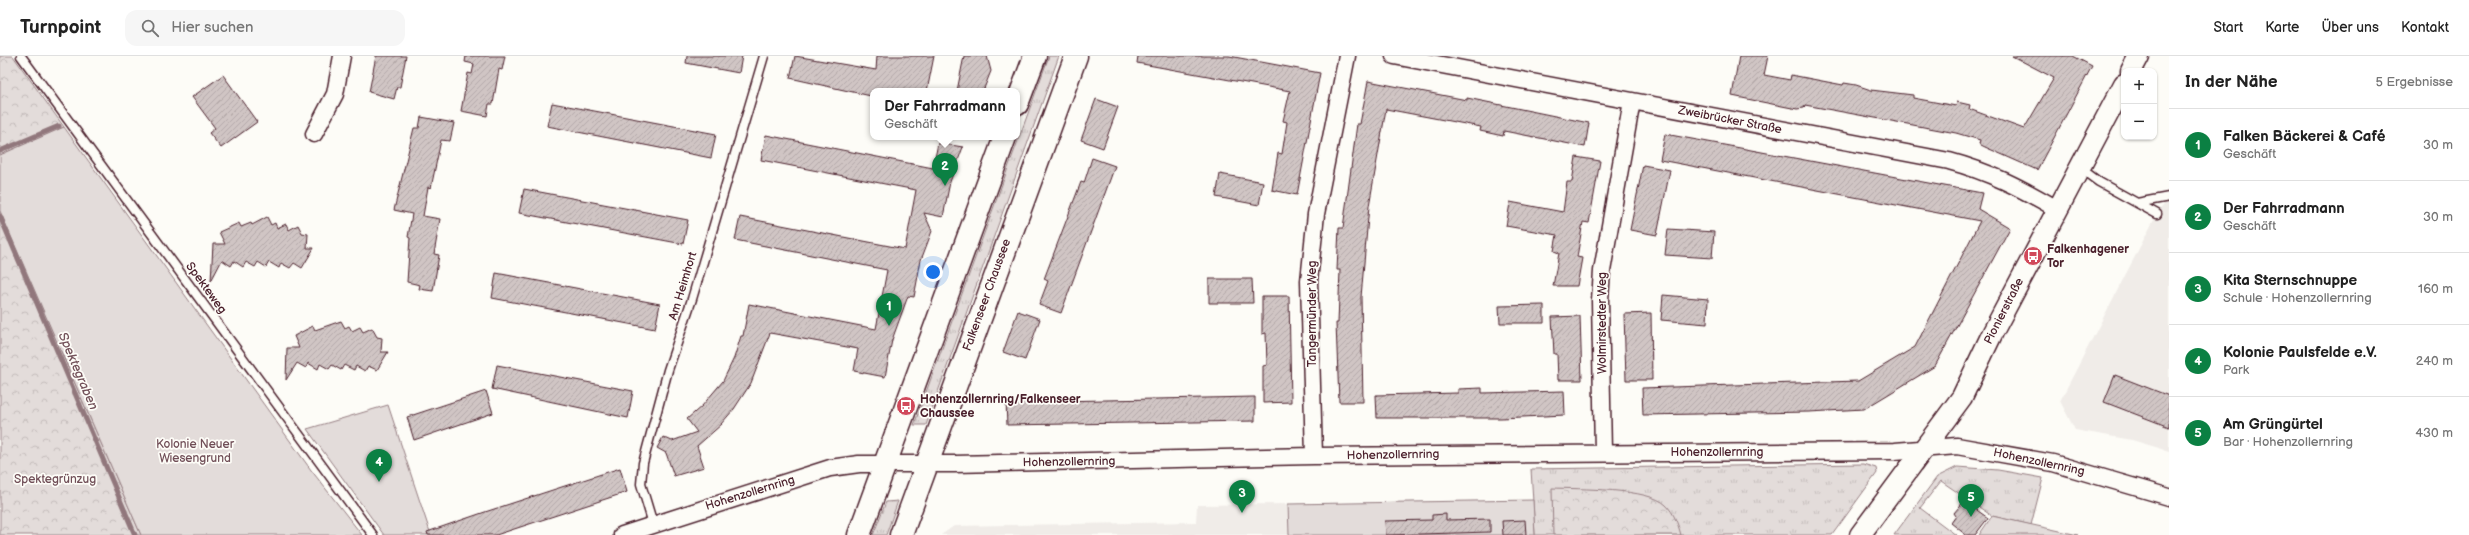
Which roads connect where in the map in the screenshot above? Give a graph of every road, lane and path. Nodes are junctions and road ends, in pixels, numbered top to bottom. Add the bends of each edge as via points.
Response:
1 (21, 56) edge
2 (342, 56) edge
3 (764, 56) edge
4 (1035, 56) edge
5 (1076, 56) edge
6 (1347, 56) edge
7 (1394, 56) edge
8 (2139, 56) edge
9 (2133, 68) edge
10 (2121, 90) edge
11 (1020, 96) edge
12 (1632, 101) junction
13 (314, 134) dead end
14 (1004, 140) edge
15 (2080, 168) junction
16 (2169, 197) edge
17 (2137, 203) junction
18 (2057, 209) junction
19 (2157, 214) dead end
20 (1924, 449) junction
21 (1603, 452) junction
22 (1314, 456) junction
23 (884, 464) junction
24 (926, 464) junction
25 (2169, 498) edge
26 (653, 524) junction
27 (373, 535) edge
28 (622, 535) edge
29 (859, 535) edge
30 (901, 535) edge
31 (1860, 535) edge

1 - 27 lane, Spekteweg
2 - 13 street via 335,94
3 - 26 lane, Am Heimhort via 692,299 668,370 646,451 641,484
4 - 11 main road
5 - 24 main road, Falkenseer Chaussee
6 - 22 street, Tangermünder Weg via 1316,214 1310,281
7 - 12 street, Zweibrücker Straße
8 - 9 street
10 - 15 street, Pionierstraße
12 - 18 street, Zweibrücker Straße via 1949,161 2008,181
12 - 21 street, Wolmirstedter Weg via 1602,271 1600,300
14 - 23 main road
15 - 17 lane
15 - 18 street, Pionierstraße
16 - 17 lane
17 - 19 lane
18 - 20 street, Pionierstraße via 1962,397
20 - 21 street, Hohenzollernring
20 - 25 street, Hohenzollernring via 1957,446 2017,455 2126,483
20 - 31 street
21 - 22 street, Hohenzollernring
22 - 24 street, Hohenzollernring
23 - 24 street, Hohenzollernring
23 - 26 street, Hohenzollernring via 830,468
23 - 29 main road
24 - 30 main road, Falkenseer Chaussee
26 - 28 street, Hohenzollernring

